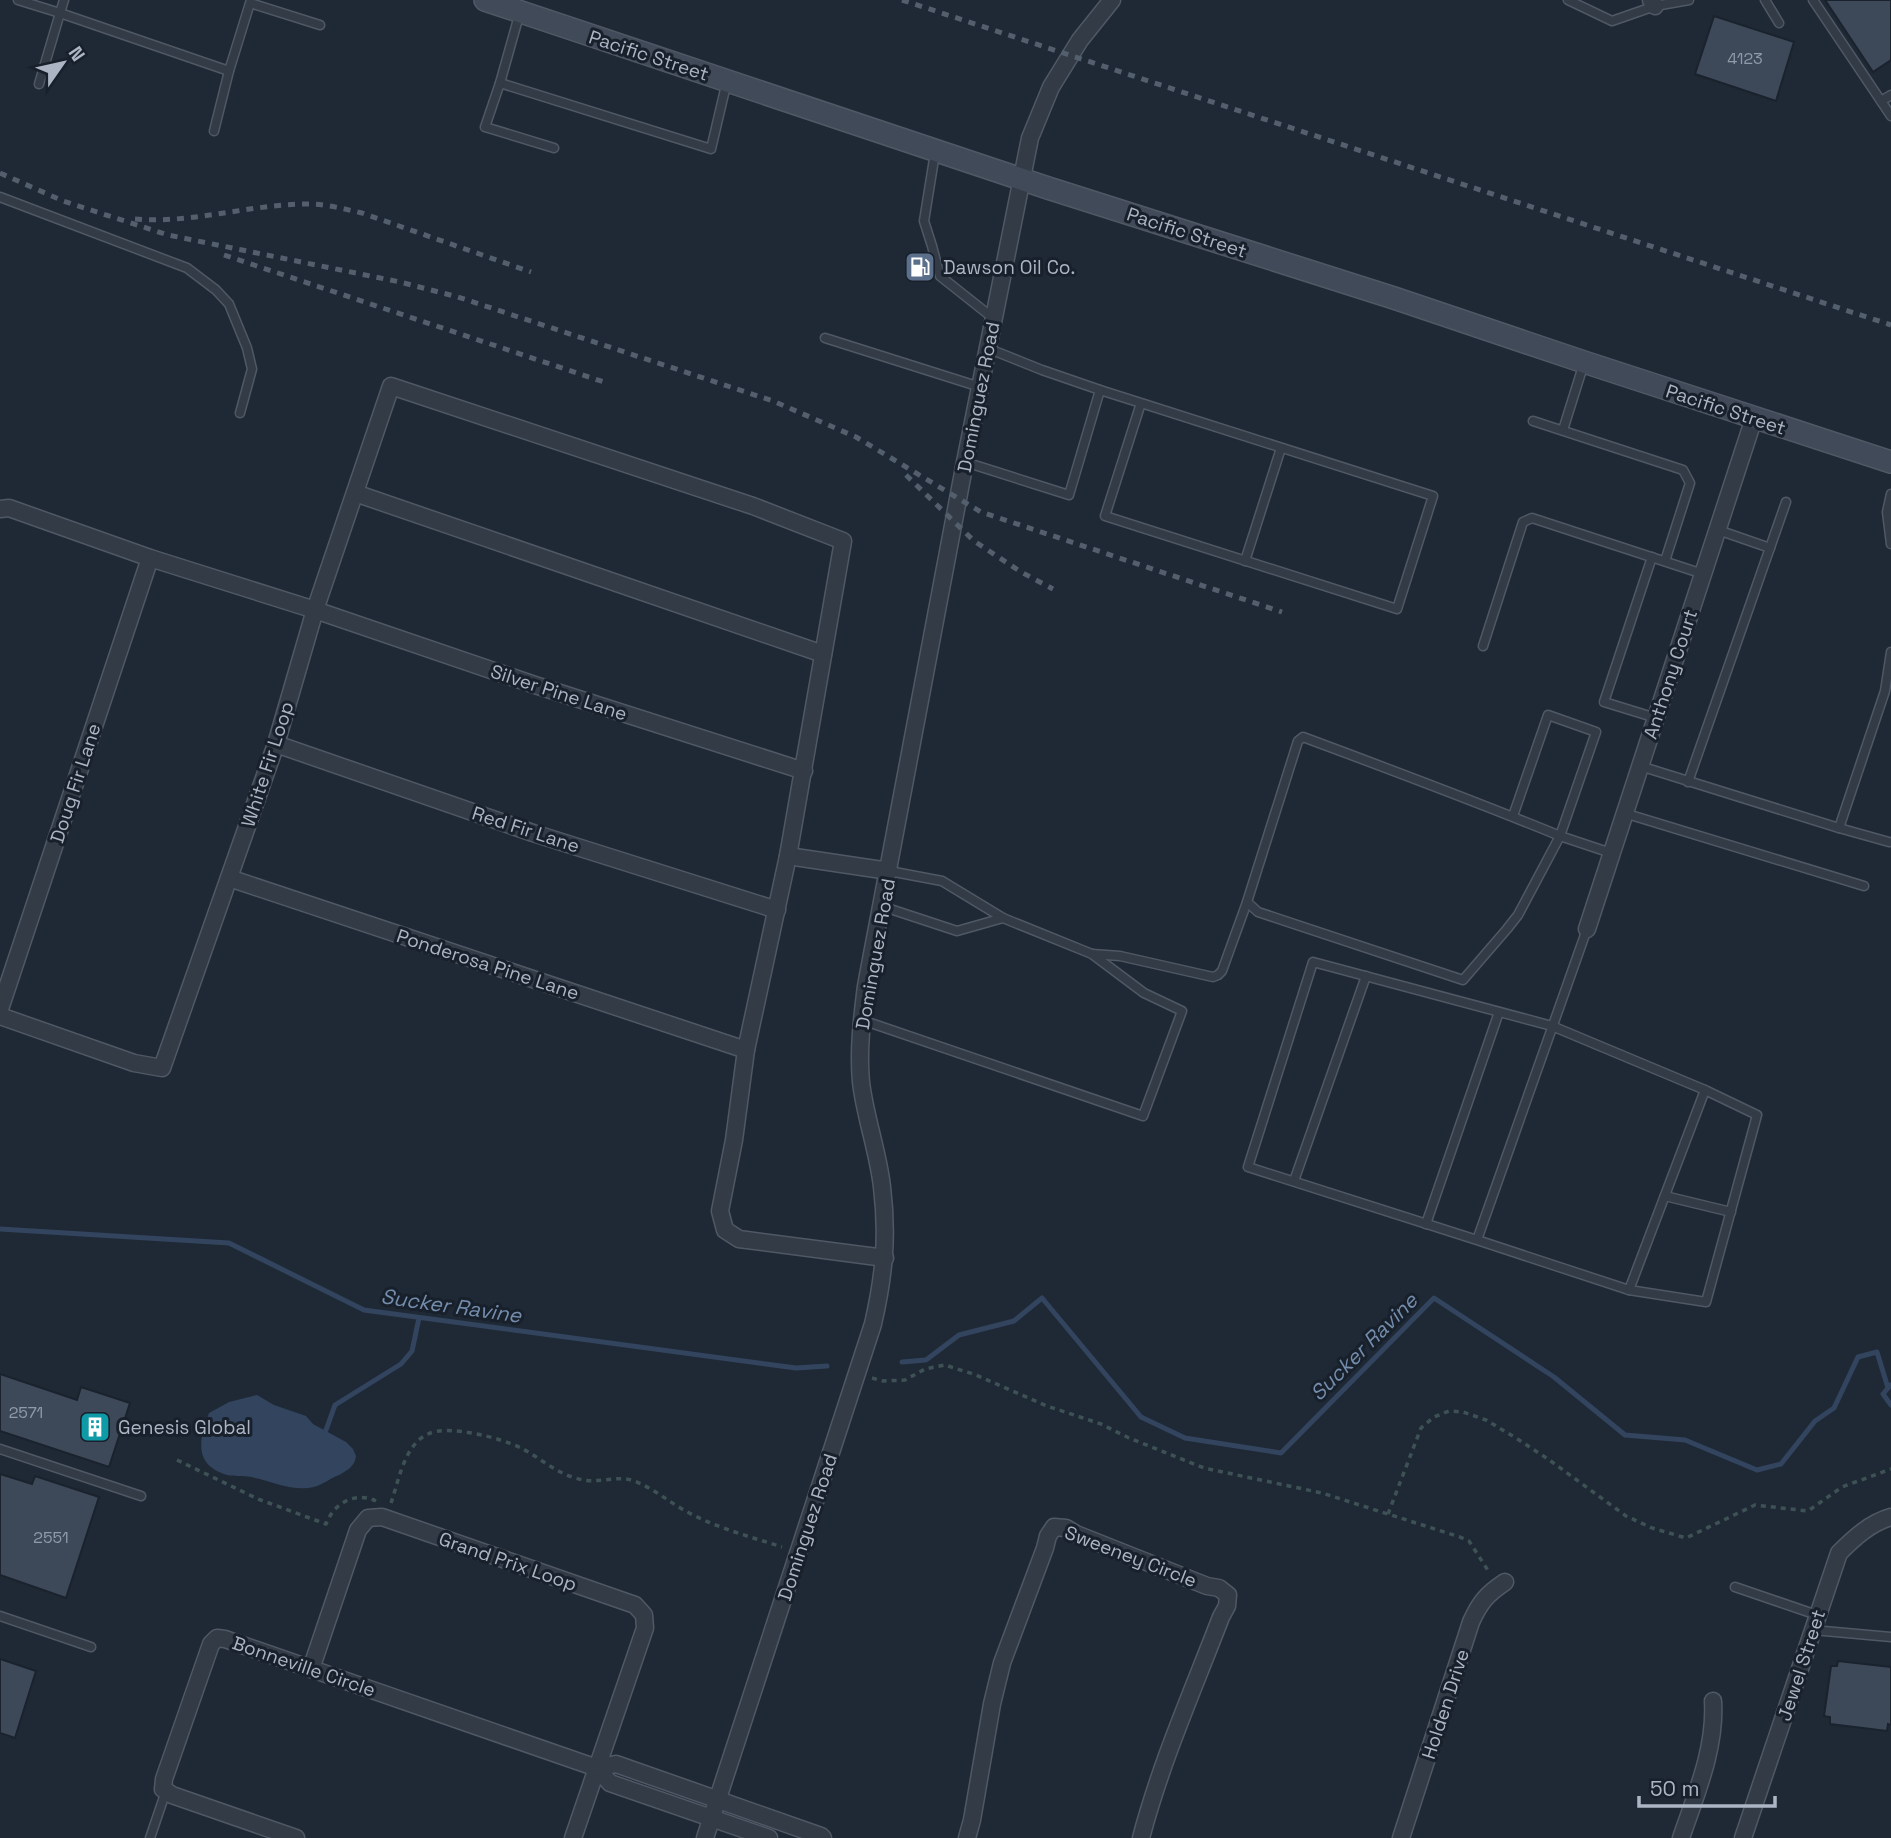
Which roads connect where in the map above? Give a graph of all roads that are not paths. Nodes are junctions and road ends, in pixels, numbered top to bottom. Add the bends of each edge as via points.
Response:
1 (18, 0) edge
2 (64, 0) edge
3 (485, 0) edge
4 (1112, 0) edge
5 (1689, 0) edge
6 (1765, 0) edge
7 (1813, 0) edge
8 (251, 1) edge
9 (1572, 1) edge
10 (1653, 3) edge
11 (520, 12) junction
12 (60, 13) junction
13 (1779, 23) dead end
14 (320, 25) dead end
15 (229, 71) junction
16 (727, 81) junction
17 (500, 83) junction
18 (39, 84) dead end
19 (1891, 94) edge
20 (1881, 101) junction
21 (1891, 116) edge
22 (214, 131) dead end
23 (554, 148) dead end
24 (936, 150) junction
25 (1021, 179) junction
26 (0, 197) edge
27 (993, 318) junction
28 (825, 338) dead end
29 (987, 348) junction
30 (1584, 362) junction
31 (980, 387) junction
32 (1100, 390) junction
33 (1141, 403) junction
34 (240, 413) dead end
35 (1754, 418) junction
36 (1533, 421) dead end
37 (1563, 430) junction
38 (1281, 448) junction
39 (965, 462) junction
40 (1891, 462) edge
41 (355, 493) junction
42 (1891, 494) edge
43 (1786, 502) dead end
44 (0, 509) edge
45 (1718, 530) junction
46 (1891, 544) edge
47 (1770, 548) junction
48 (1652, 557) junction
49 (150, 558) junction
50 (1245, 561) junction
51 (1665, 561) junction
52 (1703, 574) junction
53 (315, 610) junction
54 (1483, 646) dead end
55 (1891, 652) edge
56 (823, 654) junction
57 (1656, 718) junction
58 (276, 744) junction
59 (1640, 766) junction
60 (804, 771) junction
61 (1688, 782) junction
62 (1625, 813) junction
63 (1513, 816) junction
64 (1839, 828) junction
65 (1560, 836) junction
66 (1889, 842) dead end
67 (1611, 853) junction
68 (788, 856) junction
69 (889, 870) junction
70 (229, 878) junction
71 (1864, 886) dead end
72 (1247, 902) junction
73 (881, 906) junction
74 (777, 910) junction
75 (1003, 918) junction
76 (1587, 929) joint
77 (1092, 954) junction
78 (1366, 976) junction
79 (0, 1009) edge
80 (1499, 1012) junction
81 (0, 1016) edge
82 (862, 1019) junction
83 (1552, 1026) junction
84 (747, 1050) junction
85 (1705, 1090) junction
86 (1294, 1181) junction
87 (1665, 1196) junction
88 (1731, 1212) junction
89 (1426, 1224) junction
90 (1477, 1240) junction
91 (885, 1258) junction
92 (1629, 1290) junction
93 (0, 1449) edge
94 (141, 1496) dead end
95 (1891, 1517) edge
96 (1502, 1584) road end
97 (1735, 1587) dead end
98 (0, 1616) edge
99 (1815, 1622) junction
100 (1891, 1637) edge
101 (91, 1647) dead end
102 (311, 1668) junction
103 (1713, 1701) dead end
104 (597, 1768) junction
105 (166, 1791) junction
106 (717, 1799) junction
107 (711, 1818) junction
108 (150, 1838) edge
109 (296, 1838) edge
110 (573, 1838) edge
111 (705, 1838) edge
112 (769, 1838) edge
113 (823, 1838) edge
114 (967, 1838) edge
115 (1141, 1838) edge
116 (1401, 1838) edge
117 (1681, 1838) edge
118 (1743, 1838) edge

1 - 12 lane
2 - 12 lane
3 - 11 main road, Pacific Street
4 - 25 street, Dominguez Road via 1051,87 1034,126
5 - 10 lane
6 - 13 lane
7 - 20 lane
8 - 14 lane
8 - 15 lane
9 - 10 lane via 1612,21
11 - 16 main road, Pacific Street
11 - 17 lane
12 - 15 lane
12 - 18 lane
15 - 22 lane
16 - 17 lane via 711,149
16 - 24 main road, Pacific Street
17 - 23 lane via 485,127
19 - 20 lane
20 - 21 lane
24 - 25 main road, Pacific Street
24 - 27 lane via 924,221 940,276
25 - 27 street, Dominguez Road
25 - 30 main road, Pacific Street
26 - 34 lane via 187,268 216,290 229,304 252,369
27 - 29 street, Dominguez Road
28 - 31 lane
29 - 31 street, Dominguez Road
29 - 32 lane
30 - 35 main road, Pacific Street
30 - 37 lane
31 - 39 street, Dominguez Road
32 - 33 lane
32 - 39 lane via 1069,495
33 - 38 lane
33 - 50 lane via 1105,516
35 - 40 main road, Pacific Street
35 - 45 street, Anthony Court
36 - 37 lane
37 - 51 lane via 1683,470 1690,484
38 - 50 lane
38 - 50 lane via 1433,496 1401,597 1397,609
39 - 69 street, Dominguez Road
41 - 53 street, White Fir Loop
41 - 56 street
41 - 56 street, White Fir Loop via 391,386 753,506 843,541
42 - 46 lane via 1887,512
43 - 47 lane
44 - 49 street via 9,508
45 - 47 lane
45 - 52 street, Anthony Court
47 - 61 lane
48 - 51 lane
48 - 54 lane via 1532,518 1523,522
48 - 57 lane via 1604,702
49 - 53 street
49 - 79 street, Doug Fir Lane
51 - 52 lane
52 - 57 street, Anthony Court
53 - 58 street, White Fir Loop
53 - 60 street, Silver Pine Lane
55 - 64 lane via 1885,691
56 - 60 street
57 - 59 street, Anthony Court
58 - 70 street, White Fir Loop
58 - 74 street, Red Fir Lane via 533,833
59 - 61 lane
59 - 62 street, Anthony Court
60 - 68 street
61 - 64 lane
62 - 67 street, Anthony Court
62 - 71 lane
63 - 65 lane
63 - 65 lane via 1548,715 1596,732
63 - 72 lane via 1303,737
64 - 66 lane
65 - 67 lane
65 - 72 lane via 1518,915 1463,980 1258,912
67 - 76 street, Anthony Court
68 - 69 street
68 - 74 street
69 - 73 street, Dominguez Road
69 - 75 lane via 942,881
70 - 81 street, White Fir Loop via 162,1068 134,1063
70 - 84 street, Ponderosa Pine Lane
72 - 77 lane via 1222,971 1213,977
73 - 75 lane via 957,931
73 - 82 street, Dominguez Road
74 - 84 street
75 - 77 lane
76 - 83 lane
77 - 82 lane via 1144,993 1182,1011 1143,1116
78 - 80 lane
78 - 86 lane
78 - 86 lane via 1313,962 1248,1167
80 - 83 lane
80 - 89 lane
82 - 91 street, Dominguez Road via 861,1080 882,1184
83 - 85 lane
83 - 90 lane
84 - 91 street via 720,1211 726,1230 739,1239
85 - 87 lane
85 - 88 lane via 1757,1115
86 - 89 lane
87 - 88 lane
87 - 92 lane
88 - 92 lane via 1706,1303
89 - 90 lane
90 - 92 lane
91 - 106 street, Dominguez Road via 873,1324
93 - 94 lane
95 - 99 street, Jewel Street via 1858,1534 1839,1553
96 - 116 street, Holden Drive via 1479,1604 1471,1622
97 - 99 lane
98 - 101 lane
99 - 100 lane
99 - 118 street, Jewel Street
102 - 104 street, Bonneville Circle
102 - 104 street, Grand Prix Loop via 358,1530 368,1518 382,1517 635,1605 644,1615 645,1628
102 - 105 street, Bonneville Circle via 225,1639 211,1644 164,1779
103 - 117 street via 1712,1740
104 - 106 street, Bonneville Circle via 616,1764
104 - 107 street, Bonneville Circle via 610,1783
104 - 110 street
105 - 108 lane
105 - 109 street
106 - 107 street, Dominguez Road
106 - 113 street
107 - 111 street, Dominguez Road
107 - 112 street
114 - 115 street, Sweeney Circle via 1002,1663 1054,1527 1228,1595

